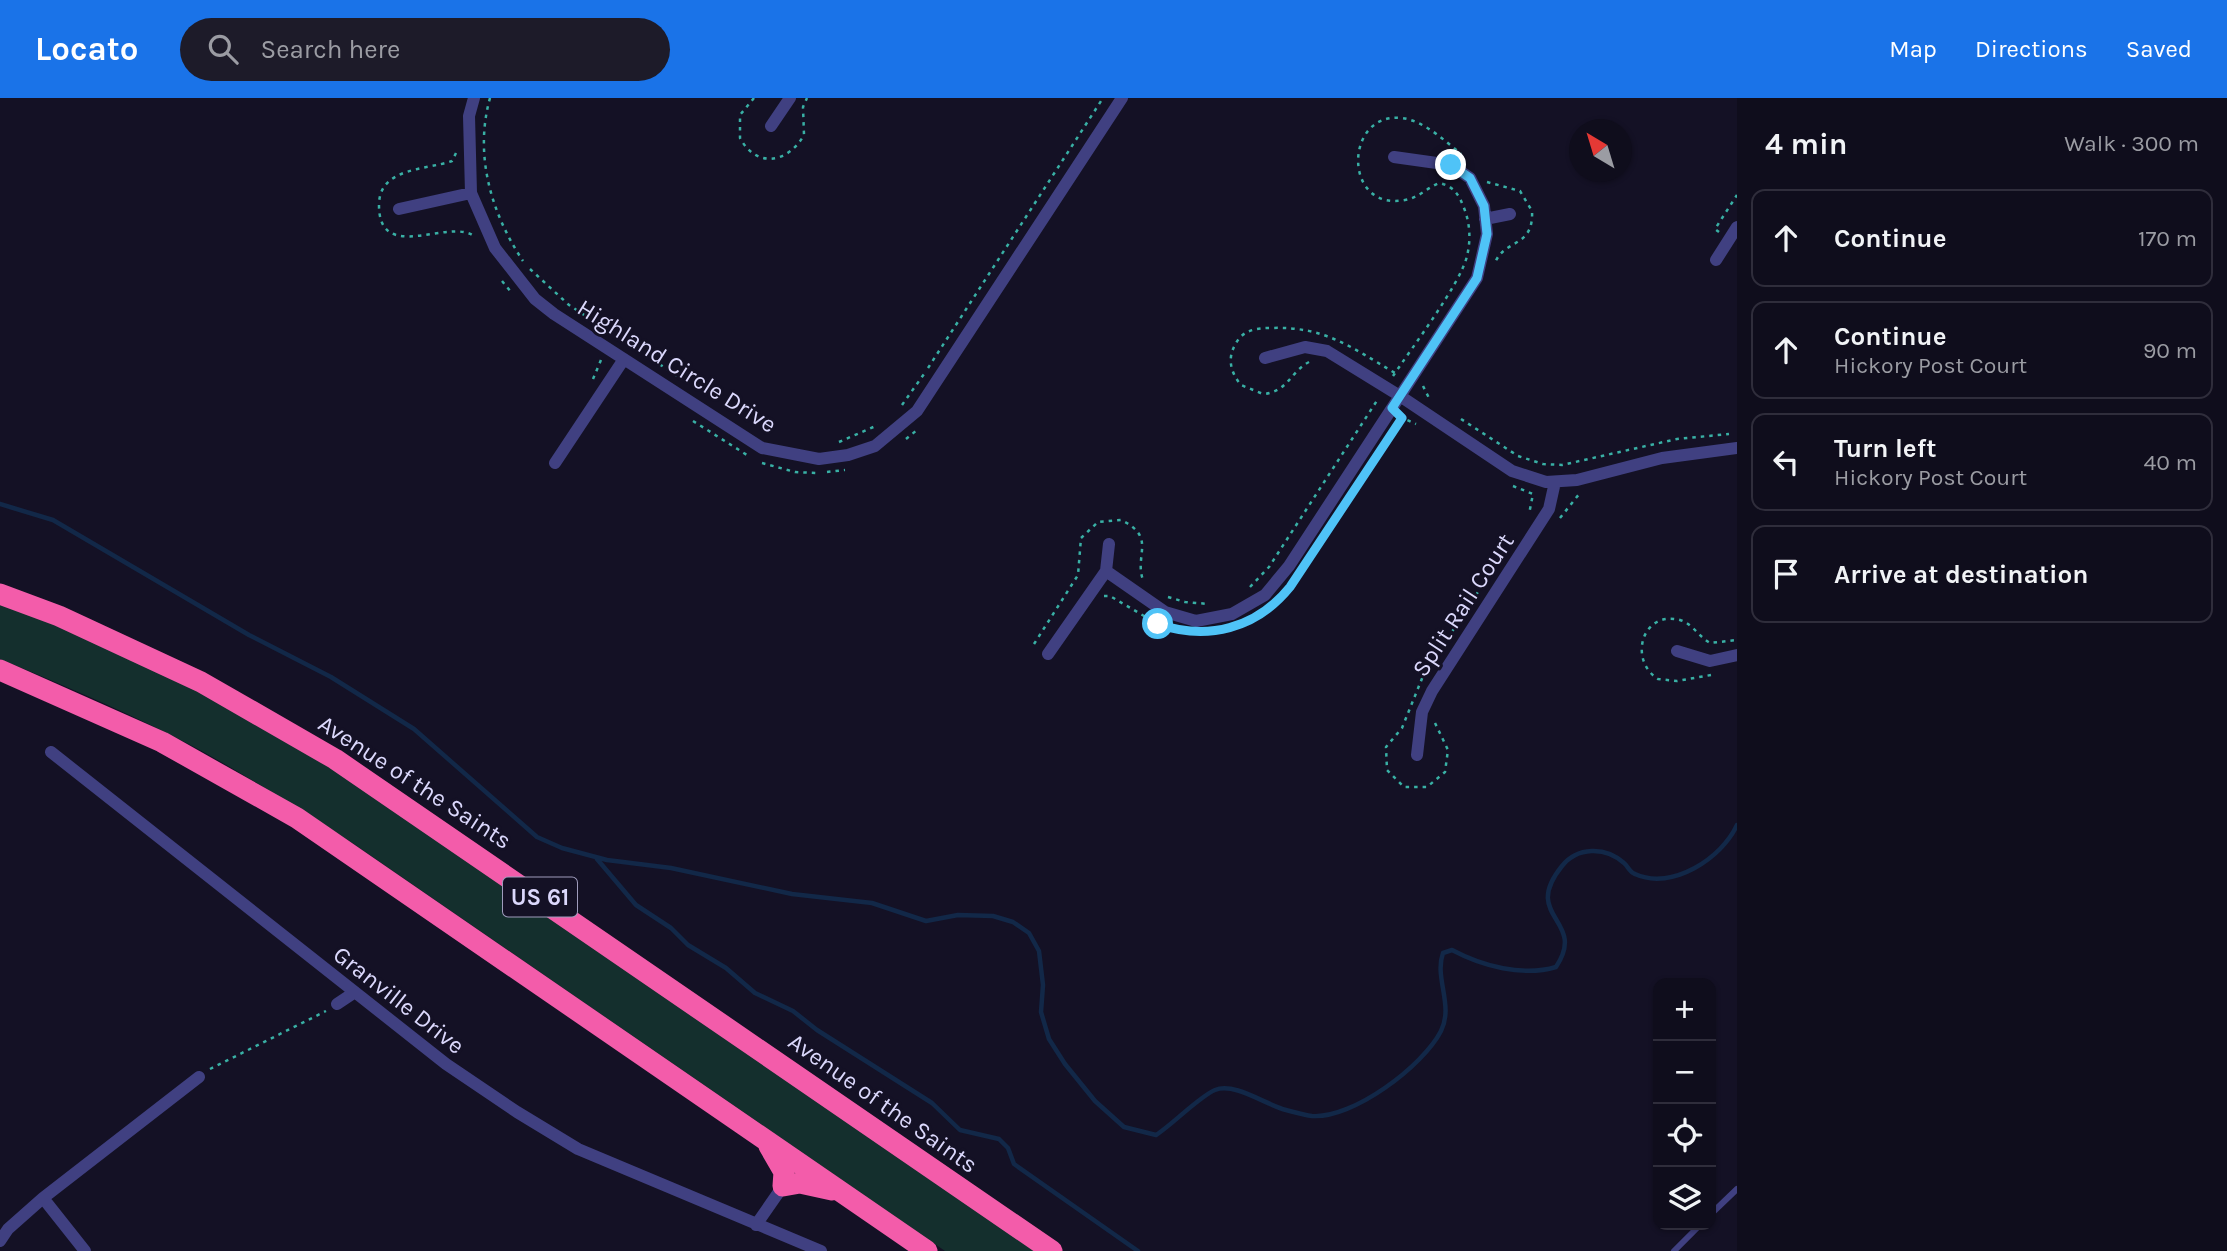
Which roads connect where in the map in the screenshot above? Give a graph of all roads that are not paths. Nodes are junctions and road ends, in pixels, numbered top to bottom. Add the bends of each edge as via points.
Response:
1 (474, 98) edge
2 (790, 98) edge
3 (1122, 98) edge
4 (772, 126) dead end
5 (1394, 157) dead end
6 (471, 193) junction
7 (399, 209) dead end
8 (1510, 214) dead end
9 (1485, 219) junction
10 (1737, 228) edge
11 (1716, 260) dead end
12 (1265, 358) dead end
13 (620, 365) junction
14 (1400, 396) junction
15 (1737, 448) edge
16 (555, 463) dead end
17 (1555, 482) junction
18 (1109, 544) dead end
19 (1106, 571) junction
20 (0, 594) edge
21 (1677, 651) dead end
22 (1048, 654) dead end
23 (1737, 655) edge
24 (0, 670) edge
25 (51, 752) dead end
26 (1417, 755) dead end
27 (355, 992) junction
28 (335, 1006) road end
29 (199, 1077) road end
30 (764, 1138) junction
31 (783, 1186) junction
32 (1737, 1189) edge
33 (841, 1191) junction
34 (44, 1198) junction
35 (1716, 1209) edge
36 (756, 1225) junction
37 (1695, 1230) edge
38 (0, 1241) edge
39 (85, 1251) edge
40 (821, 1251) edge
41 (927, 1251) edge
42 (1052, 1251) edge
43 (1674, 1251) edge

1 - 6 street, Highland Circle Drive
2 - 4 street
3 - 13 street, Highland Circle Drive via 917,411 875,446 819,460 762,448
5 - 9 street via 1451,165 1470,178 1484,206
6 - 7 street
6 - 13 street, Highland Circle Drive via 495,248 536,299
8 - 9 street
9 - 14 street via 1487,234 1477,278
10 - 11 street
12 - 14 street via 1305,346 1327,351
13 - 16 street
14 - 17 street via 1512,471
14 - 19 street via 1289,566 1265,595 1232,614 1196,621 1165,612
15 - 17 street via 1662,458
17 - 26 street, Split Rail Court via 1549,509 1432,691 1422,712
18 - 19 street
19 - 22 street
20 - 42 highway, Avenue of the Saints / US 61 via 189,677 335,759
21 - 23 street via 1710,661
24 - 30 highway, US 61 via 162,742 297,818
25 - 27 street, Granville Drive
27 - 28 street
27 - 36 street, Granville Drive via 446,1064 578,1149
29 - 34 street
30 - 31 highway via 784,1172
30 - 33 highway, US 61
31 - 33 highway via 800,1183
31 - 36 street
32 - 35 lane
33 - 41 highway, US 61
34 - 38 street
34 - 39 street
36 - 40 street, Granville Drive
37 - 43 lane

